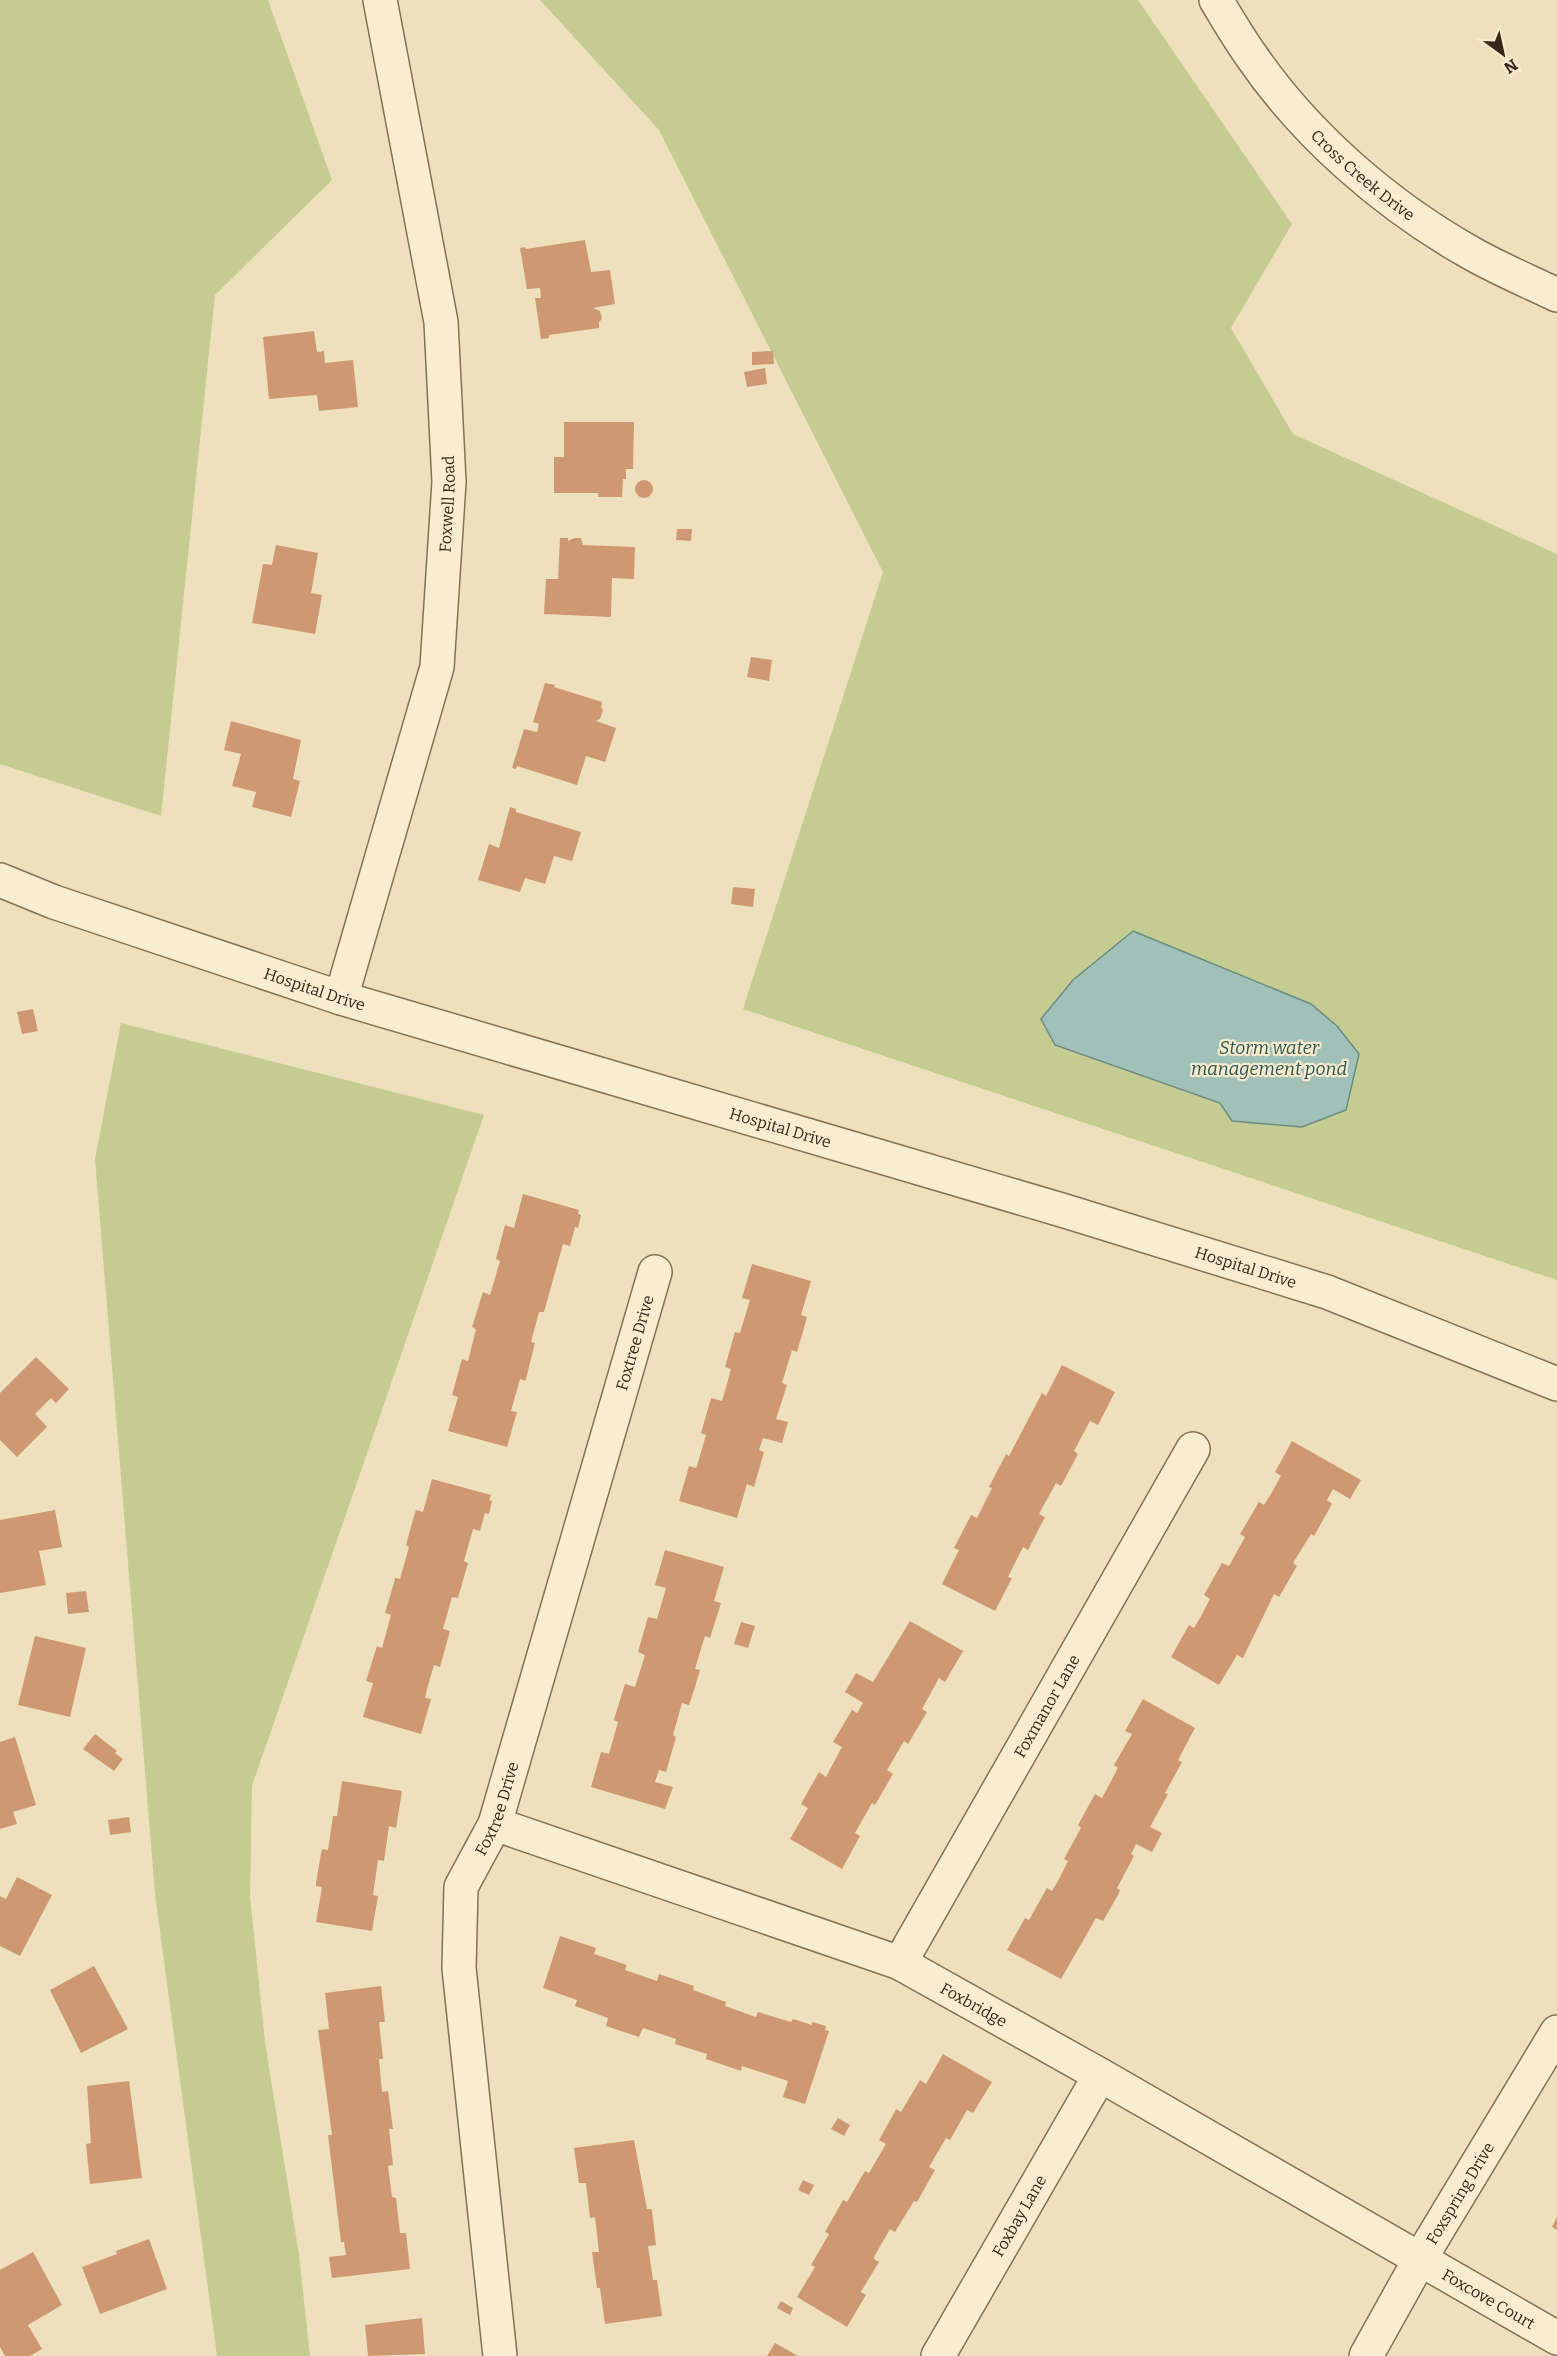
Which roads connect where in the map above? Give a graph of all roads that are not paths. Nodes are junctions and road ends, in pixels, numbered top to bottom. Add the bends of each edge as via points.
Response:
1 (380, 0) edge
2 (1216, 0) edge
3 (1557, 295) edge
4 (0, 880) edge
5 (341, 998) junction
6 (655, 1272) dead end
7 (1557, 1384) edge
8 (1193, 1449) dead end
9 (495, 1824) junction
10 (900, 1963) junction
11 (1557, 2032) edge
12 (1100, 2075) junction
13 (1420, 2259) junction
14 (1557, 2338) edge
15 (500, 2356) edge
16 (938, 2356) edge
17 (1366, 2356) edge

1 - 5 street, Foxwell Road via 441,322 449,482 436,667
2 - 3 street, Cross Creek Drive via 1251,55 1291,106 1340,157 1399,207 1470,253
4 - 5 street, Hospital Drive via 54,902
5 - 7 street, Hospital Drive via 1327,1292
6 - 9 street, Foxtree Drive
8 - 10 street, Foxmanor Lane
9 - 10 street, Foxbridge
9 - 15 street, Foxtree Drive via 461,1887 459,1968
10 - 12 street, Foxbridge
11 - 13 street, Foxspring Drive
12 - 13 street, Foxbridge
12 - 16 street, Foxbay Lane
13 - 14 street, Foxcove Court
13 - 17 street, Foxspring Drive

